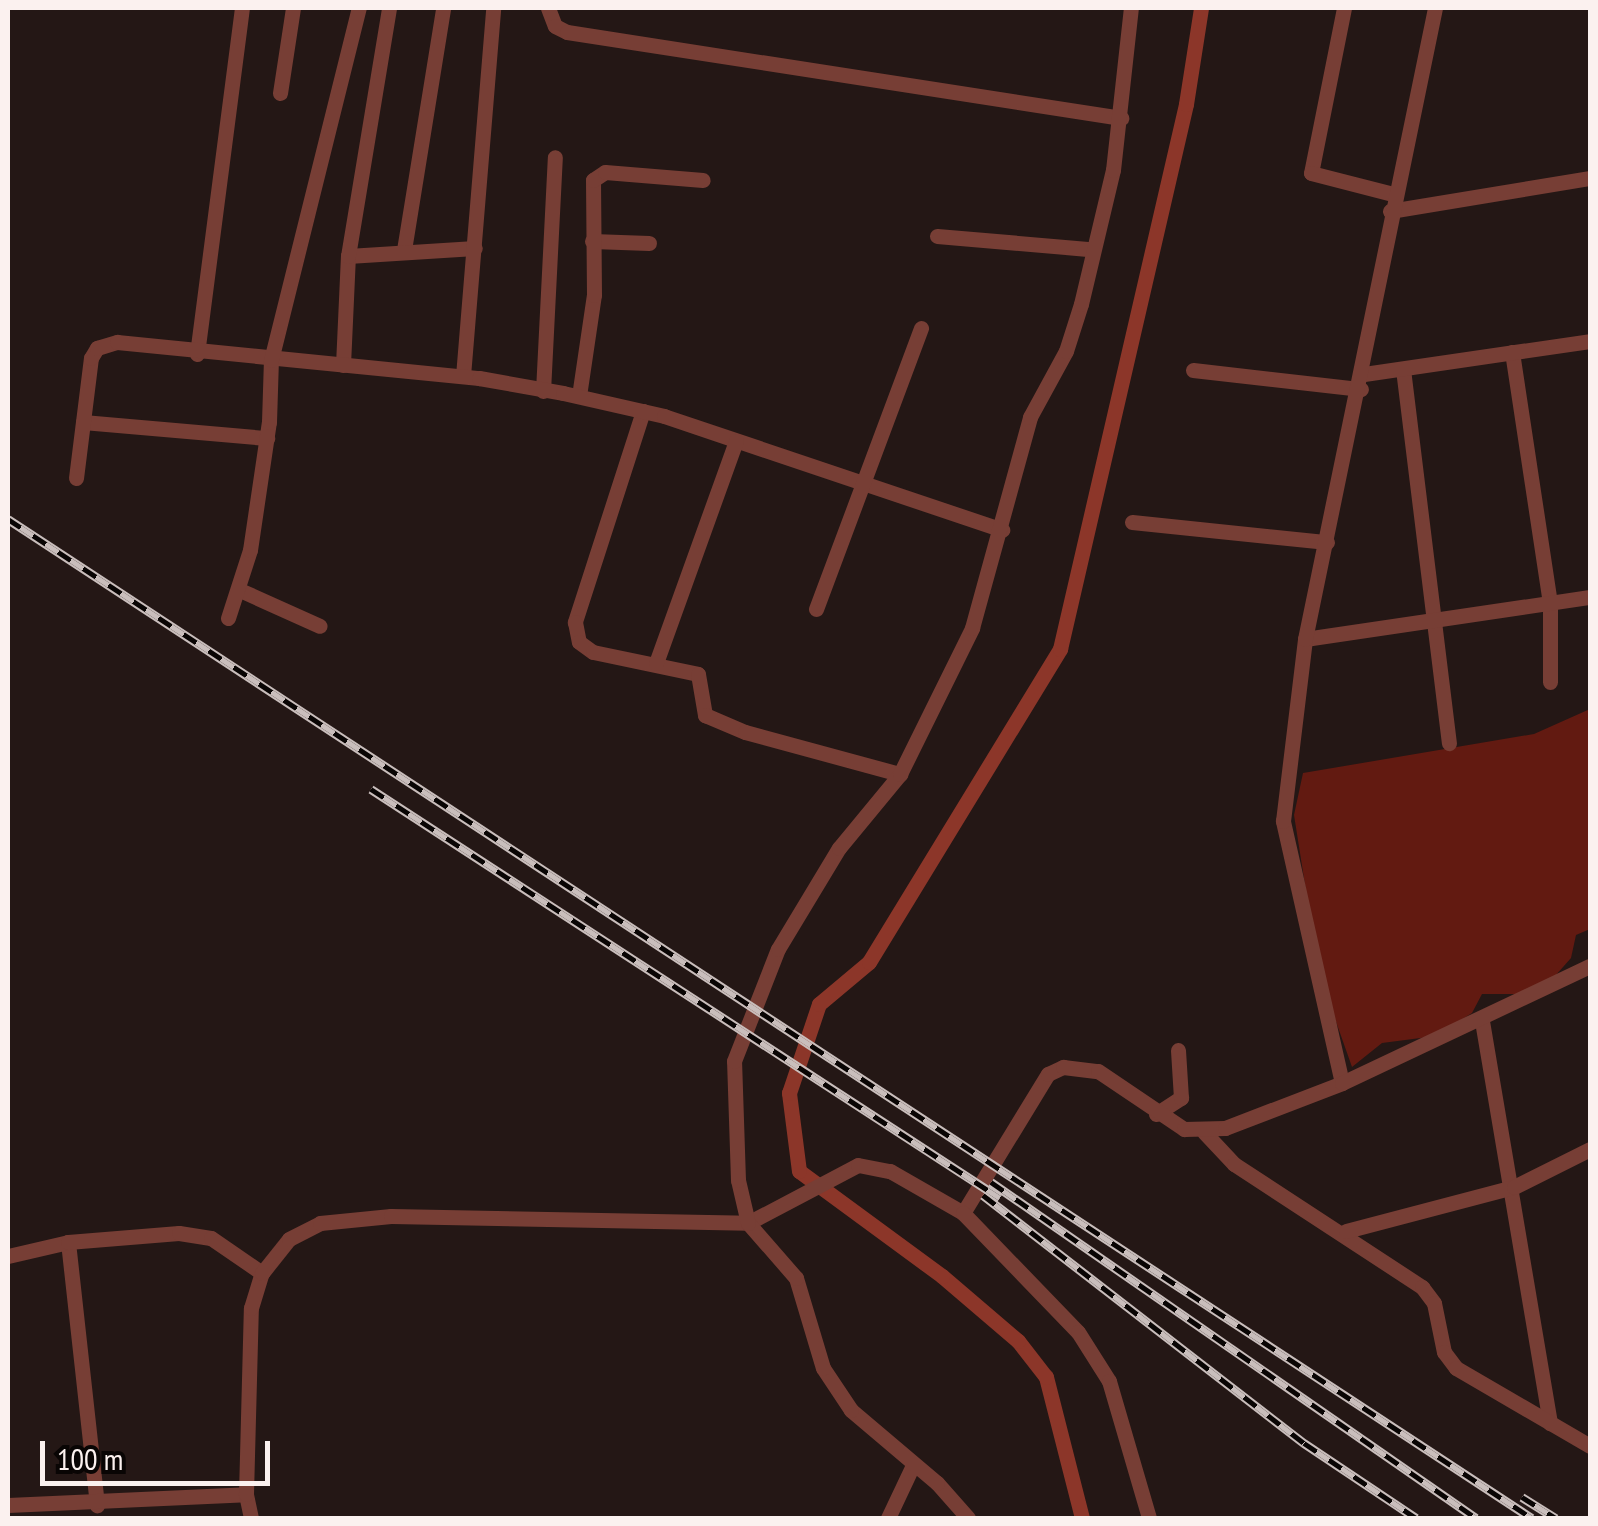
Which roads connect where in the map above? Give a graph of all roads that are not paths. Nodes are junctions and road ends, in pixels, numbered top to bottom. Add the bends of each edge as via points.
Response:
1 (242, 8) edge
2 (293, 8) edge
3 (359, 8) edge
4 (389, 8) edge
5 (442, 8) edge
6 (493, 8) edge
7 (1131, 8) edge
8 (1344, 8) edge
9 (1435, 8) edge
10 (552, 12) edge
11 (280, 94) dead end
12 (1121, 118) junction
13 (555, 157) dead end
14 (1590, 178) edge
15 (703, 180) dead end
16 (1391, 203) junction
17 (937, 236) dead end
18 (592, 241) junction
19 (649, 243) dead end
20 (476, 248) junction
21 (1090, 249) junction
22 (404, 250) junction
23 (348, 256) junction
24 (921, 328) dead end
25 (1590, 341) edge
26 (1512, 352) junction
27 (197, 354) junction
28 (271, 360) junction
29 (344, 365) junction
30 (1403, 369) junction
31 (1193, 370) dead end
32 (463, 376) junction
33 (1363, 381) junction
34 (543, 391) junction
35 (580, 396) junction
36 (644, 411) junction
37 (83, 422) junction
38 (267, 438) junction
39 (736, 441) junction
40 (76, 478) dead end
41 (863, 486) junction
42 (1132, 522) dead end
43 (1002, 530) junction
44 (1327, 542) junction
45 (242, 590) junction
46 (1590, 597) edge
47 (1550, 604) junction
48 (816, 609) dead end
49 (228, 618) dead end
50 (1434, 624) junction
51 (320, 626) dead end
52 (1304, 639) junction
53 (656, 663) junction
54 (1550, 682) dead end
55 (1449, 743) dead end
56 (900, 774) junction
57 (1590, 966) edge
58 (1482, 1021) junction
59 (1178, 1050) dead end
60 (1342, 1083) junction
61 (1156, 1114) junction
62 (1204, 1132) junction
63 (1590, 1149) edge
64 (1514, 1187) junction
65 (964, 1212) junction
66 (748, 1223) junction
67 (1346, 1232) junction
68 (68, 1242) junction
69 (8, 1256) edge
70 (262, 1273) junction
71 (1550, 1423) junction
72 (1590, 1446) edge
73 (914, 1466) junction
74 (246, 1494) junction
75 (8, 1505) edge
76 (96, 1506) junction
77 (248, 1517) edge
78 (888, 1518) edge
79 (968, 1518) edge
80 (1149, 1518) edge

1 - 27 street
2 - 11 street
3 - 28 street
4 - 23 street
5 - 22 street
6 - 20 street via 478,135
7 - 12 street
8 - 16 street via 1311,173
9 - 16 street
10 - 12 street via 566,32
12 - 21 street
13 - 34 street
14 - 16 street
15 - 18 street via 598,175
16 - 33 street
17 - 21 street
18 - 19 street
18 - 35 street via 592,322
20 - 22 street
20 - 32 street
21 - 43 street via 1071,335 1030,417
22 - 23 street
23 - 29 street
24 - 41 street
25 - 26 street
26 - 30 street
26 - 47 street
27 - 28 street
27 - 37 street via 104,344 92,358
28 - 29 street
28 - 38 street
29 - 32 street
30 - 33 street
30 - 50 street
31 - 33 street
32 - 34 street
33 - 44 street
34 - 35 street
35 - 36 street
36 - 39 street
36 - 53 street via 575,622 580,642 593,652
37 - 38 street
37 - 40 street
38 - 45 street
39 - 41 street
39 - 53 street
41 - 43 street
41 - 48 street
42 - 44 street
43 - 56 street via 972,628
44 - 52 street
45 - 49 street
45 - 51 street
46 - 47 street
47 - 50 street
47 - 54 street
50 - 52 street
50 - 55 street
52 - 60 street via 1283,822
53 - 56 street via 698,674 704,715
56 - 66 street via 818,879 742,1030 734,1061 734,1122
57 - 58 street
58 - 60 street
58 - 64 street
59 - 61 street via 1181,1098
60 - 62 street
61 - 62 street
61 - 65 street via 1098,1071 1063,1066 1048,1074
62 - 67 street via 1234,1164
63 - 64 street
64 - 67 street
64 - 71 street
65 - 66 street via 890,1170 845,1169
65 - 80 street via 1040,1286 1109,1382
66 - 70 street via 320,1223 289,1240
66 - 73 street via 796,1278 818,1356 851,1410
67 - 71 street via 1422,1287 1434,1302 1444,1352 1456,1368
68 - 69 street
68 - 70 street via 139,1234 212,1238
68 - 76 street
70 - 74 street via 250,1308
71 - 72 street
73 - 78 street
73 - 79 street
74 - 76 street
74 - 77 street
75 - 76 street

